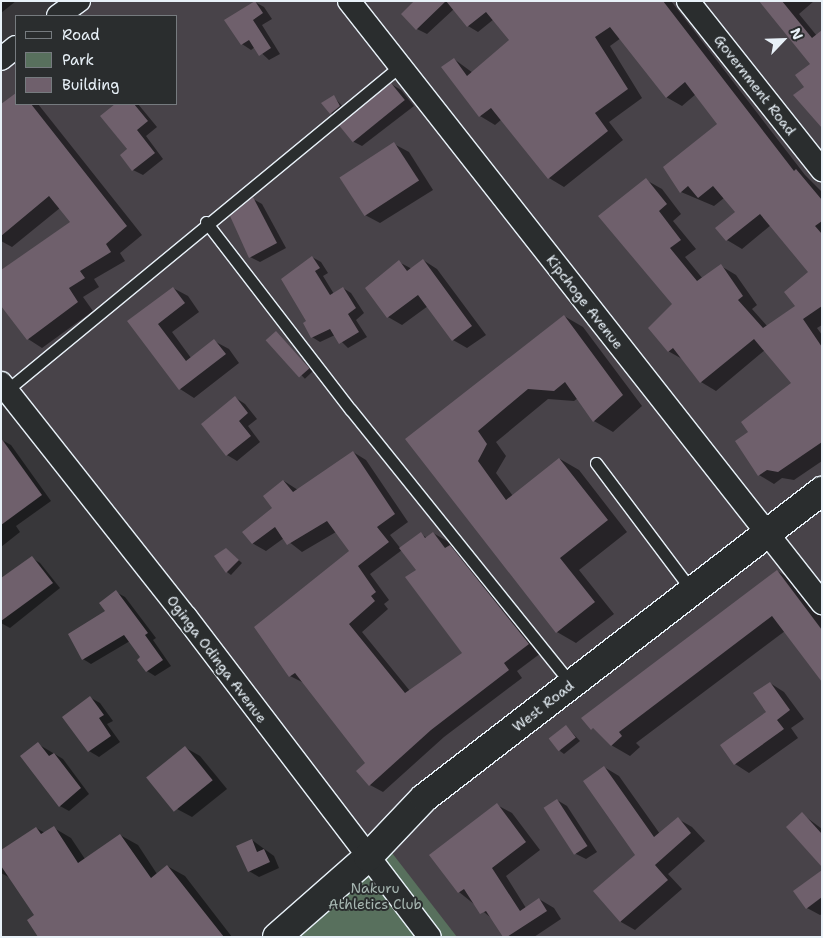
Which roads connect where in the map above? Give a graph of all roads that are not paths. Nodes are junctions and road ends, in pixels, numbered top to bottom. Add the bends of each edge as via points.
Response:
1 (79, 1) edge
2 (349, 1) edge
3 (688, 1) edge
4 (59, 15) edge
5 (15, 49) edge
6 (1, 59) edge
7 (400, 66) junction
8 (822, 170) edge
9 (206, 222) junction
10 (4, 386) edge
11 (596, 464) dead end
12 (822, 491) edge
13 (768, 533) junction
14 (694, 592) junction
15 (822, 603) edge
16 (571, 684) junction
17 (368, 857) junction
18 (277, 937) edge
19 (430, 937) edge

1 - 4 street
2 - 7 street, Kipchoge Avenue
3 - 8 street, Government Road
5 - 6 street
7 - 9 lane
7 - 13 street, Kipchoge Avenue
9 - 10 lane
9 - 16 lane via 351,410
10 - 17 street, Oginga Odinga Avenue
11 - 14 lane
12 - 13 street, West Road
13 - 14 street, West Road
13 - 15 street, Kipchoge Avenue
14 - 16 street, West Road
16 - 17 street, West Road via 424,798
17 - 18 street, West Road
17 - 19 street, Oginga Odinga Avenue

